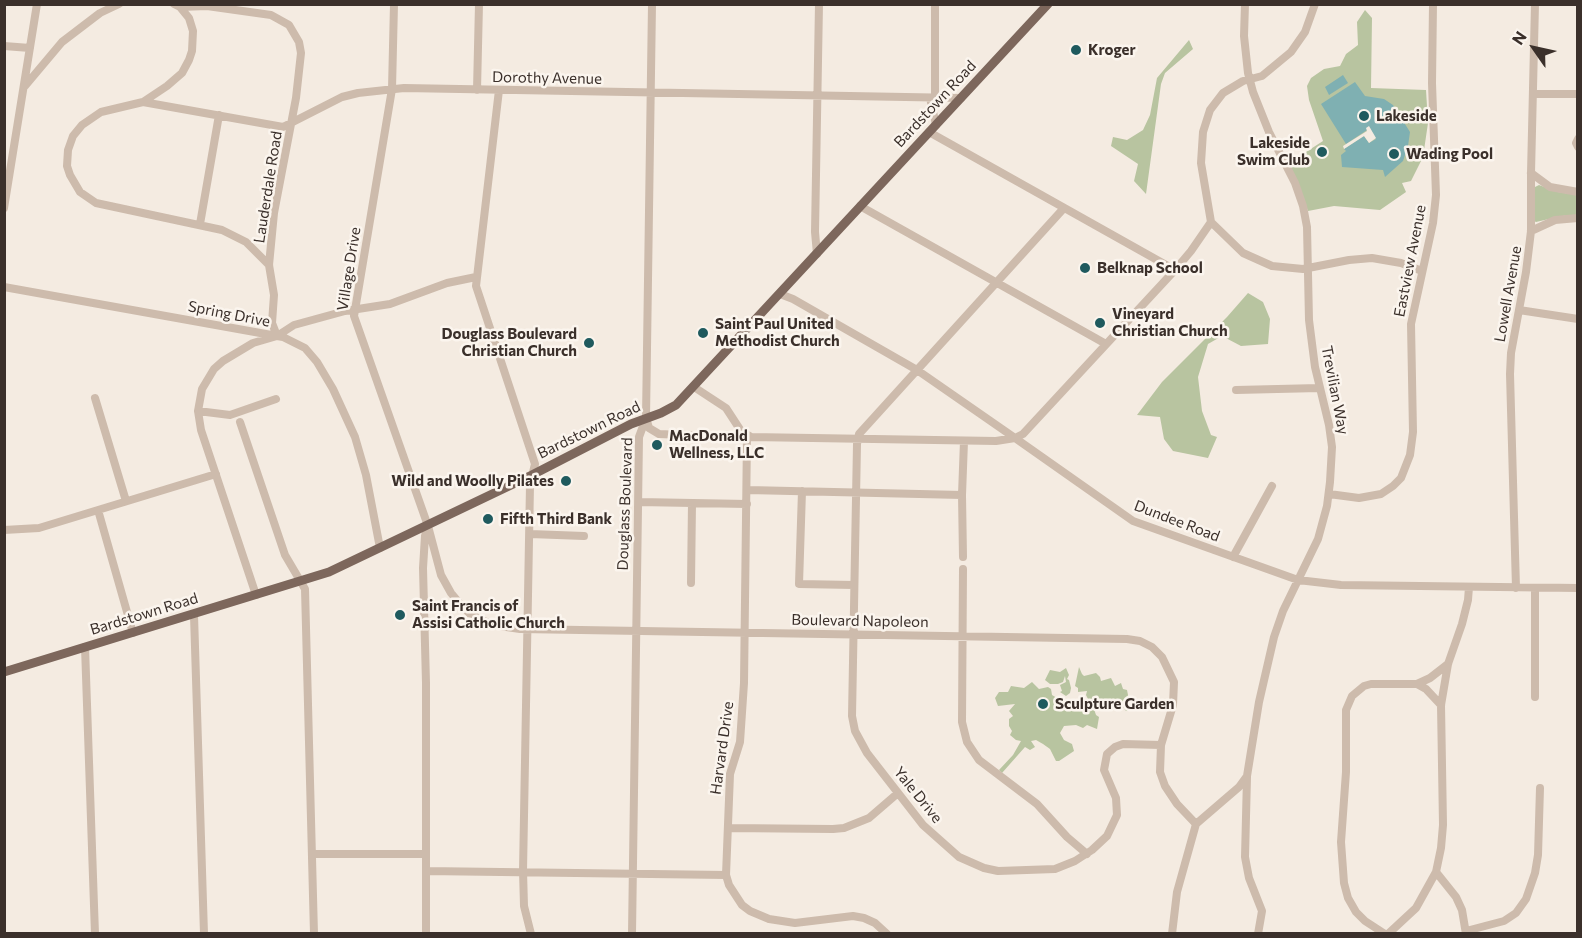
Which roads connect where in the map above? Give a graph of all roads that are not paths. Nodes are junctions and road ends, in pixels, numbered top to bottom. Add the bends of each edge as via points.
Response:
1 (37, 4) edge
2 (119, 4) edge
3 (394, 4) edge
4 (479, 4) edge
5 (652, 4) edge
6 (819, 4) edge
7 (935, 4) edge
8 (1048, 4) edge
9 (1245, 4) edge
10 (1315, 4) edge
11 (1433, 4) edge
12 (1535, 4) edge
13 (177, 6) edge
14 (4, 46) edge
15 (30, 48) junction
16 (1250, 80) junction
17 (24, 87) junction
18 (392, 89) junction
19 (477, 90) junction
20 (499, 90) junction
21 (650, 93) junction
22 (1533, 94) junction
23 (1578, 94) edge
24 (818, 95) junction
25 (933, 98) junction
26 (961, 98) junction
27 (143, 102) junction
28 (219, 115) junction
29 (292, 124) junction
30 (933, 129) junction
31 (1578, 139) edge
32 (1578, 147) edge
33 (1531, 173) junction
34 (1578, 192) edge
35 (860, 206) junction
36 (4, 208) edge
37 (1064, 208) junction
38 (1578, 218) edge
39 (1211, 222) junction
40 (200, 224) junction
41 (1532, 231) junction
42 (817, 254) junction
43 (269, 265) junction
44 (1309, 268) junction
45 (1175, 270) junction
46 (1422, 271) junction
47 (476, 277) junction
48 (997, 282) junction
49 (4, 287) edge
50 (780, 294) junction
51 (356, 308) junction
52 (1519, 310) junction
53 (1578, 319) edge
54 (277, 336) junction
55 (1106, 344) junction
56 (916, 370) junction
57 (694, 387) junction
58 (1319, 388) junction
59 (1236, 390) dead end
60 (95, 398) dead end
61 (276, 399) dead end
62 (198, 411) junction
63 (646, 418) junction
64 (240, 422) dead end
65 (747, 435) junction
66 (1015, 438) junction
67 (857, 440) junction
68 (964, 441) junction
69 (216, 474) junction
70 (532, 475) junction
71 (1272, 486) dead end
72 (748, 490) junction
73 (802, 490) junction
74 (856, 491) junction
75 (962, 495) junction
76 (1329, 495) junction
77 (126, 501) junction
78 (639, 502) junction
79 (693, 503) junction
80 (747, 504) junction
81 (98, 510) junction
82 (428, 526) junction
83 (4, 530) edge
84 (530, 534) junction
85 (584, 536) dead end
86 (380, 549) junction
87 (963, 557) dead end
88 (1233, 557) junction
89 (963, 569) dead end
90 (1298, 580) junction
91 (301, 582) junction
92 (691, 583) dead end
93 (854, 585) junction
94 (1469, 587) junction
95 (1516, 588) junction
96 (1534, 588) junction
97 (1578, 588) edge
98 (256, 595) junction
99 (194, 615) junction
100 (528, 629) junction
101 (636, 631) junction
102 (745, 632) junction
103 (133, 633) junction
104 (853, 635) junction
105 (963, 636) junction
106 (85, 647) junction
107 (1448, 664) junction
108 (4, 672) edge
109 (1416, 684) junction
110 (1535, 697) dead end
111 (1441, 705) junction
112 (1161, 746) junction
113 (1248, 776) junction
114 (1540, 788) dead end
115 (898, 793) junction
116 (1196, 824) junction
117 (728, 828) junction
118 (312, 854) junction
119 (426, 854) junction
120 (1087, 854) junction
121 (426, 870) junction
122 (523, 871) junction
123 (1436, 872) junction
124 (632, 873) junction
125 (726, 875) junction
126 (1466, 932) edge
127 (95, 933) edge
128 (204, 933) edge
129 (314, 933) edge
130 (426, 933) edge
131 (531, 933) edge
132 (632, 933) edge
133 (887, 933) edge
134 (1172, 933) edge
135 (1258, 933) edge
136 (1387, 933) edge

1 - 15 street
2 - 17 street via 100,13 62,42
3 - 18 street, Village Drive
4 - 19 street
5 - 21 street, Douglass Boulevard
6 - 24 street
7 - 25 street
8 - 26 main road, Bardstown Road
9 - 16 street, Trevilian Way via 1244,36
10 - 16 street via 1296,46 1262,76
11 - 46 street, Eastview Avenue via 1436,195
12 - 22 street, Lowell Avenue
13 - 27 street via 189,18 193,31 189,60 173,82
13 - 29 street, Lauderdale Road via 264,13 289,25 297,35 301,53
14 - 15 street
15 - 17 street
16 - 39 street via 1218,97 1205,122 1201,163
16 - 44 street, Trevilian Way via 1259,110 1303,206
17 - 36 street
18 - 19 street, Dorothy Avenue
18 - 29 street, Dorothy Avenue via 342,97
18 - 51 street, Village Drive
19 - 20 street, Dorothy Avenue
20 - 21 street, Dorothy Avenue
20 - 47 street
21 - 24 street, Dorothy Avenue
21 - 63 street, Douglass Boulevard
22 - 23 street
22 - 33 street, Lowell Avenue
24 - 25 street, Dorothy Avenue
24 - 42 street via 814,232
25 - 26 street, Dorothy Avenue
25 - 30 street
26 - 30 main road, Bardstown Road
27 - 28 street
27 - 40 street via 101,112 82,125 68,150 70,175 80,192 96,203
28 - 29 street via 283,126
28 - 40 street
29 - 43 street, Lauderdale Road via 274,213
30 - 35 main road, Bardstown Road
30 - 37 street
31 - 32 street
33 - 34 street via 1550,187
33 - 41 street, Lowell Avenue
35 - 42 main road, Bardstown Road
35 - 48 street
37 - 45 street
37 - 48 street
38 - 41 street via 1555,220
39 - 44 street via 1253,259 1272,266
39 - 45 street
40 - 43 street via 236,236
41 - 52 street, Lowell Avenue
42 - 50 main road, Bardstown Road
43 - 54 street, Lauderdale Road via 274,295 272,323
44 - 46 street via 1372,258
44 - 58 street, Trevilian Way via 1309,320
45 - 55 street
46 - 76 street, Eastview Avenue via 1412,324 1412,443 1407,466 1398,482 1381,494 1359,498
47 - 51 street, Spring Drive via 390,304
47 - 70 street via 482,307 535,465
48 - 55 street
48 - 56 street
49 - 54 street, Spring Drive
50 - 56 street, Dundee Road
50 - 57 main road, Bardstown Road
51 - 54 street, Spring Drive via 294,325
51 - 82 street, Village Drive via 355,320
52 - 53 street
52 - 95 street, Lowell Avenue via 1510,375
54 - 62 street via 253,343 223,361 206,382
54 - 86 street via 304,348 317,362 345,412 364,468
55 - 66 street
56 - 66 street, Dundee Road
56 - 67 street via 863,427
57 - 63 main road, Bardstown Road via 676,405
57 - 65 street via 726,408
58 - 59 street
58 - 76 street, Trevilian Way via 1332,447
60 - 77 street
61 - 62 street via 230,415
62 - 69 street
63 - 65 street via 649,428 659,434
63 - 70 main road, Bardstown Road
63 - 78 street, Douglass Boulevard via 639,437
64 - 91 street via 282,547
65 - 67 street
65 - 72 street, Harvard Drive
66 - 68 street
66 - 88 street, Dundee Road via 1132,521
67 - 68 street
67 - 74 street, Yale Drive
68 - 75 street
69 - 77 street
69 - 98 street
70 - 82 main road, Bardstown Road
70 - 84 street
71 - 88 street
72 - 73 street
72 - 80 street, Harvard Drive
73 - 74 street
73 - 93 street via 799,584
74 - 75 street
74 - 93 street, Yale Drive
75 - 87 street
76 - 90 street, Trevilian Way via 1318,538
77 - 81 street
78 - 79 street
78 - 101 street, Douglass Boulevard
79 - 80 street
79 - 92 street
80 - 102 street, Harvard Drive
81 - 83 street via 39,528
81 - 103 street
82 - 86 main road, Bardstown Road
82 - 100 street, Boulevard Napoleon via 444,581 461,605 493,625
82 - 119 street via 423,568
84 - 85 street
84 - 100 street
86 - 91 main road, Bardstown Road
88 - 90 street, Dundee Road
89 - 105 street
90 - 94 street, Dundee Road via 1341,585
90 - 113 street, Trevilian Way via 1283,611 1268,661
91 - 98 main road, Bardstown Road
91 - 118 street via 305,589
93 - 104 street, Yale Drive
94 - 95 street, Dundee Road
94 - 107 street
95 - 96 street, Dundee Road
96 - 97 street, Dundee Road
96 - 110 street
98 - 99 main road, Bardstown Road
99 - 103 main road, Bardstown Road
99 - 128 street
100 - 101 street, Boulevard Napoleon
100 - 122 street
101 - 102 street, Boulevard Napoleon
101 - 124 street, Douglass Boulevard
102 - 104 street, Boulevard Napoleon
102 - 117 street, Harvard Drive via 742,727 730,774
103 - 106 main road, Bardstown Road
104 - 105 street, Boulevard Napoleon
104 - 115 street, Yale Drive via 855,731
105 - 112 street, Boulevard Napoleon via 1127,639 1146,644 1162,657 1174,682 1173,705
105 - 120 street via 962,722 970,749 988,768 1037,804
106 - 108 main road, Bardstown Road
106 - 127 street
107 - 109 street
107 - 111 street
109 - 111 street
109 - 136 street via 1364,686 1352,696 1346,710 1341,842 1344,883 1356,912
111 - 123 street via 1443,825
112 - 116 street, Boulevard Napoleon via 1160,772 1165,786
112 - 120 street, Yale Drive via 1122,744 1107,754 1104,770 1116,798 1117,815 1107,836
113 - 116 street
113 - 135 street, Trevilian Way via 1245,857 1261,906
114 - 126 street via 1538,855 1526,899 1512,916
115 - 117 street via 869,818 844,828
115 - 120 street, Yale Drive via 948,849 984,868 1042,871 1064,866
116 - 134 street via 1179,884
117 - 125 street, Harvard Drive
118 - 119 street
118 - 129 street
119 - 121 street
121 - 122 street
121 - 130 street
122 - 124 street
122 - 131 street via 524,906
123 - 126 street via 1456,897
123 - 136 street via 1416,908
124 - 125 street
124 - 132 street, Douglass Boulevard
125 - 133 street, Harvard Drive via 737,900 760,916 795,923 853,916 875,923

